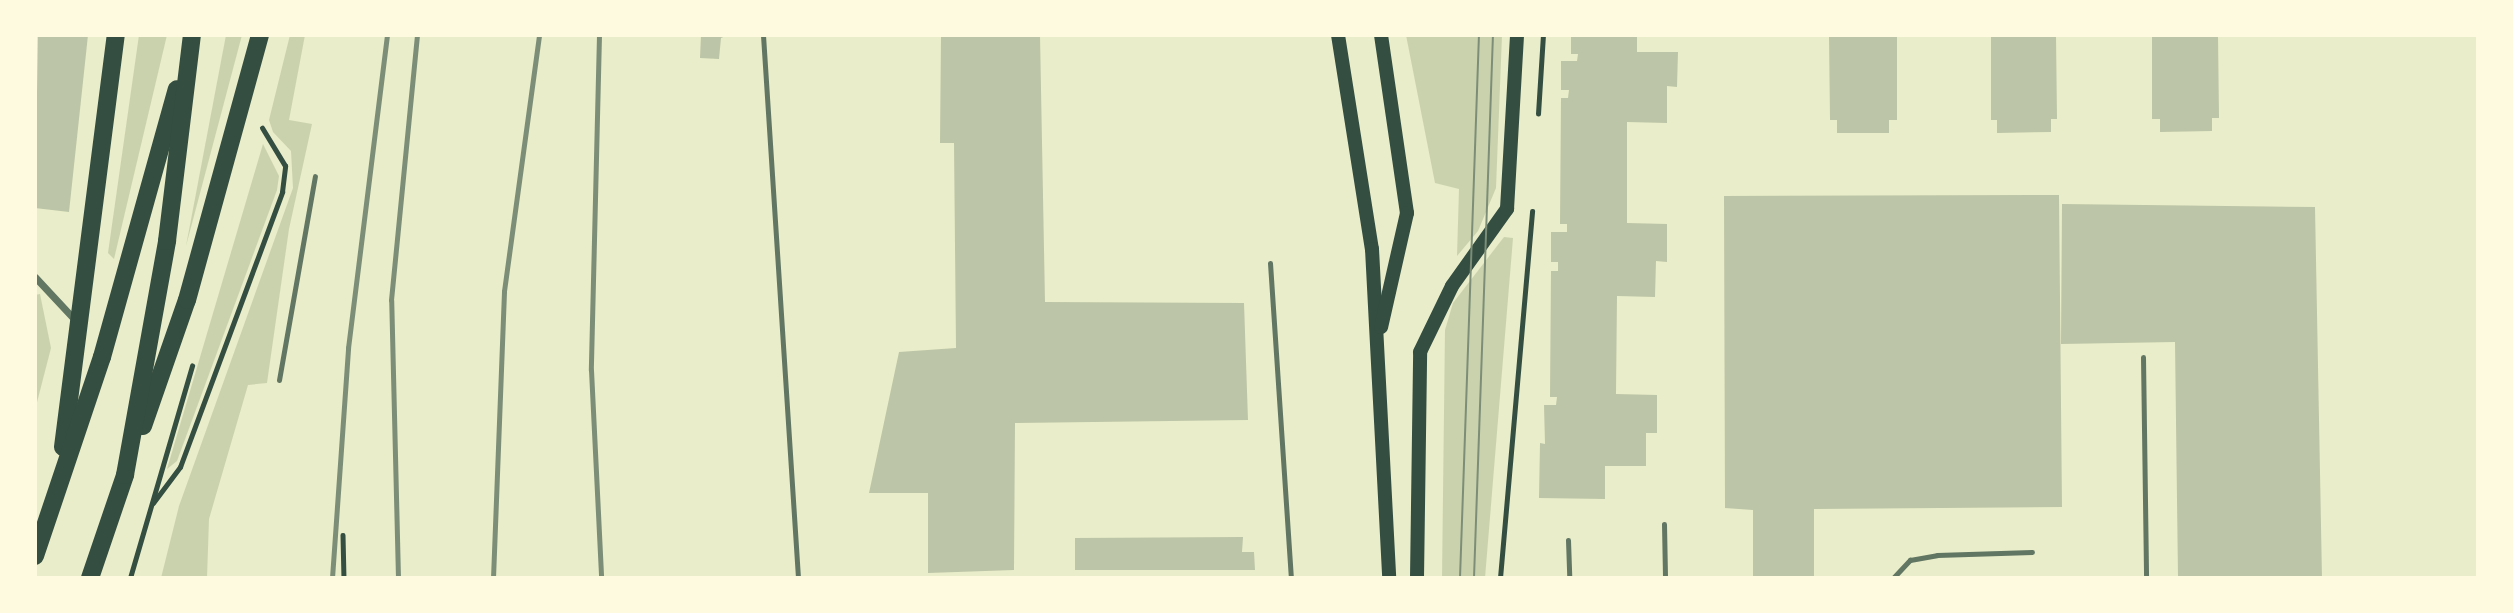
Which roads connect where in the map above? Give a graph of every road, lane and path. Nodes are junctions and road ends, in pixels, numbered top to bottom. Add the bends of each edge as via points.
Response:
1 (116, 35) edge
2 (192, 35) edge
3 (260, 35) edge
4 (763, 35) edge
5 (1338, 35) edge
6 (1381, 35) edge
7 (1517, 35) edge
8 (1543, 35) edge
9 (264, 120) dead end
10 (1537, 126) dead end
11 (316, 176) dead end
12 (1532, 205) dead end
13 (1270, 263) dead end
14 (35, 277) edge
15 (76, 323) junction
16 (1378, 342) junction
17 (2143, 357) dead end
18 (279, 380) dead end
19 (125, 475) junction
20 (59, 486) junction
21 (1664, 524) dead end
22 (344, 535) dead end
23 (1568, 540) dead end
24 (2032, 552) dead end
25 (35, 556) edge
26 (90, 578) edge
27 (130, 578) edge
28 (344, 578) edge
29 (798, 578) edge
30 (1292, 578) edge
31 (1390, 578) edge
32 (1417, 578) edge
33 (1500, 578) edge
34 (1569, 578) edge
35 (1665, 578) edge
36 (1894, 578) edge
37 (2146, 578) edge

1 - 15 main road
2 - 19 main road via 167,241
2 - 20 main road via 105,345
3 - 19 main road via 187,300
4 - 29 lane
5 - 16 main road via 1372,249
6 - 16 main road via 1407,213
7 - 32 main road via 1507,209 1452,286 1420,352
8 - 10 path
9 - 27 path via 261,133 285,166 282,192 180,467 151,507
11 - 18 lane
12 - 33 path
13 - 30 lane
14 - 15 street
15 - 20 main road
16 - 31 main road
17 - 37 lane
19 - 26 main road
20 - 25 main road
21 - 35 lane
22 - 28 path
23 - 34 lane
24 - 36 lane via 1910,560

